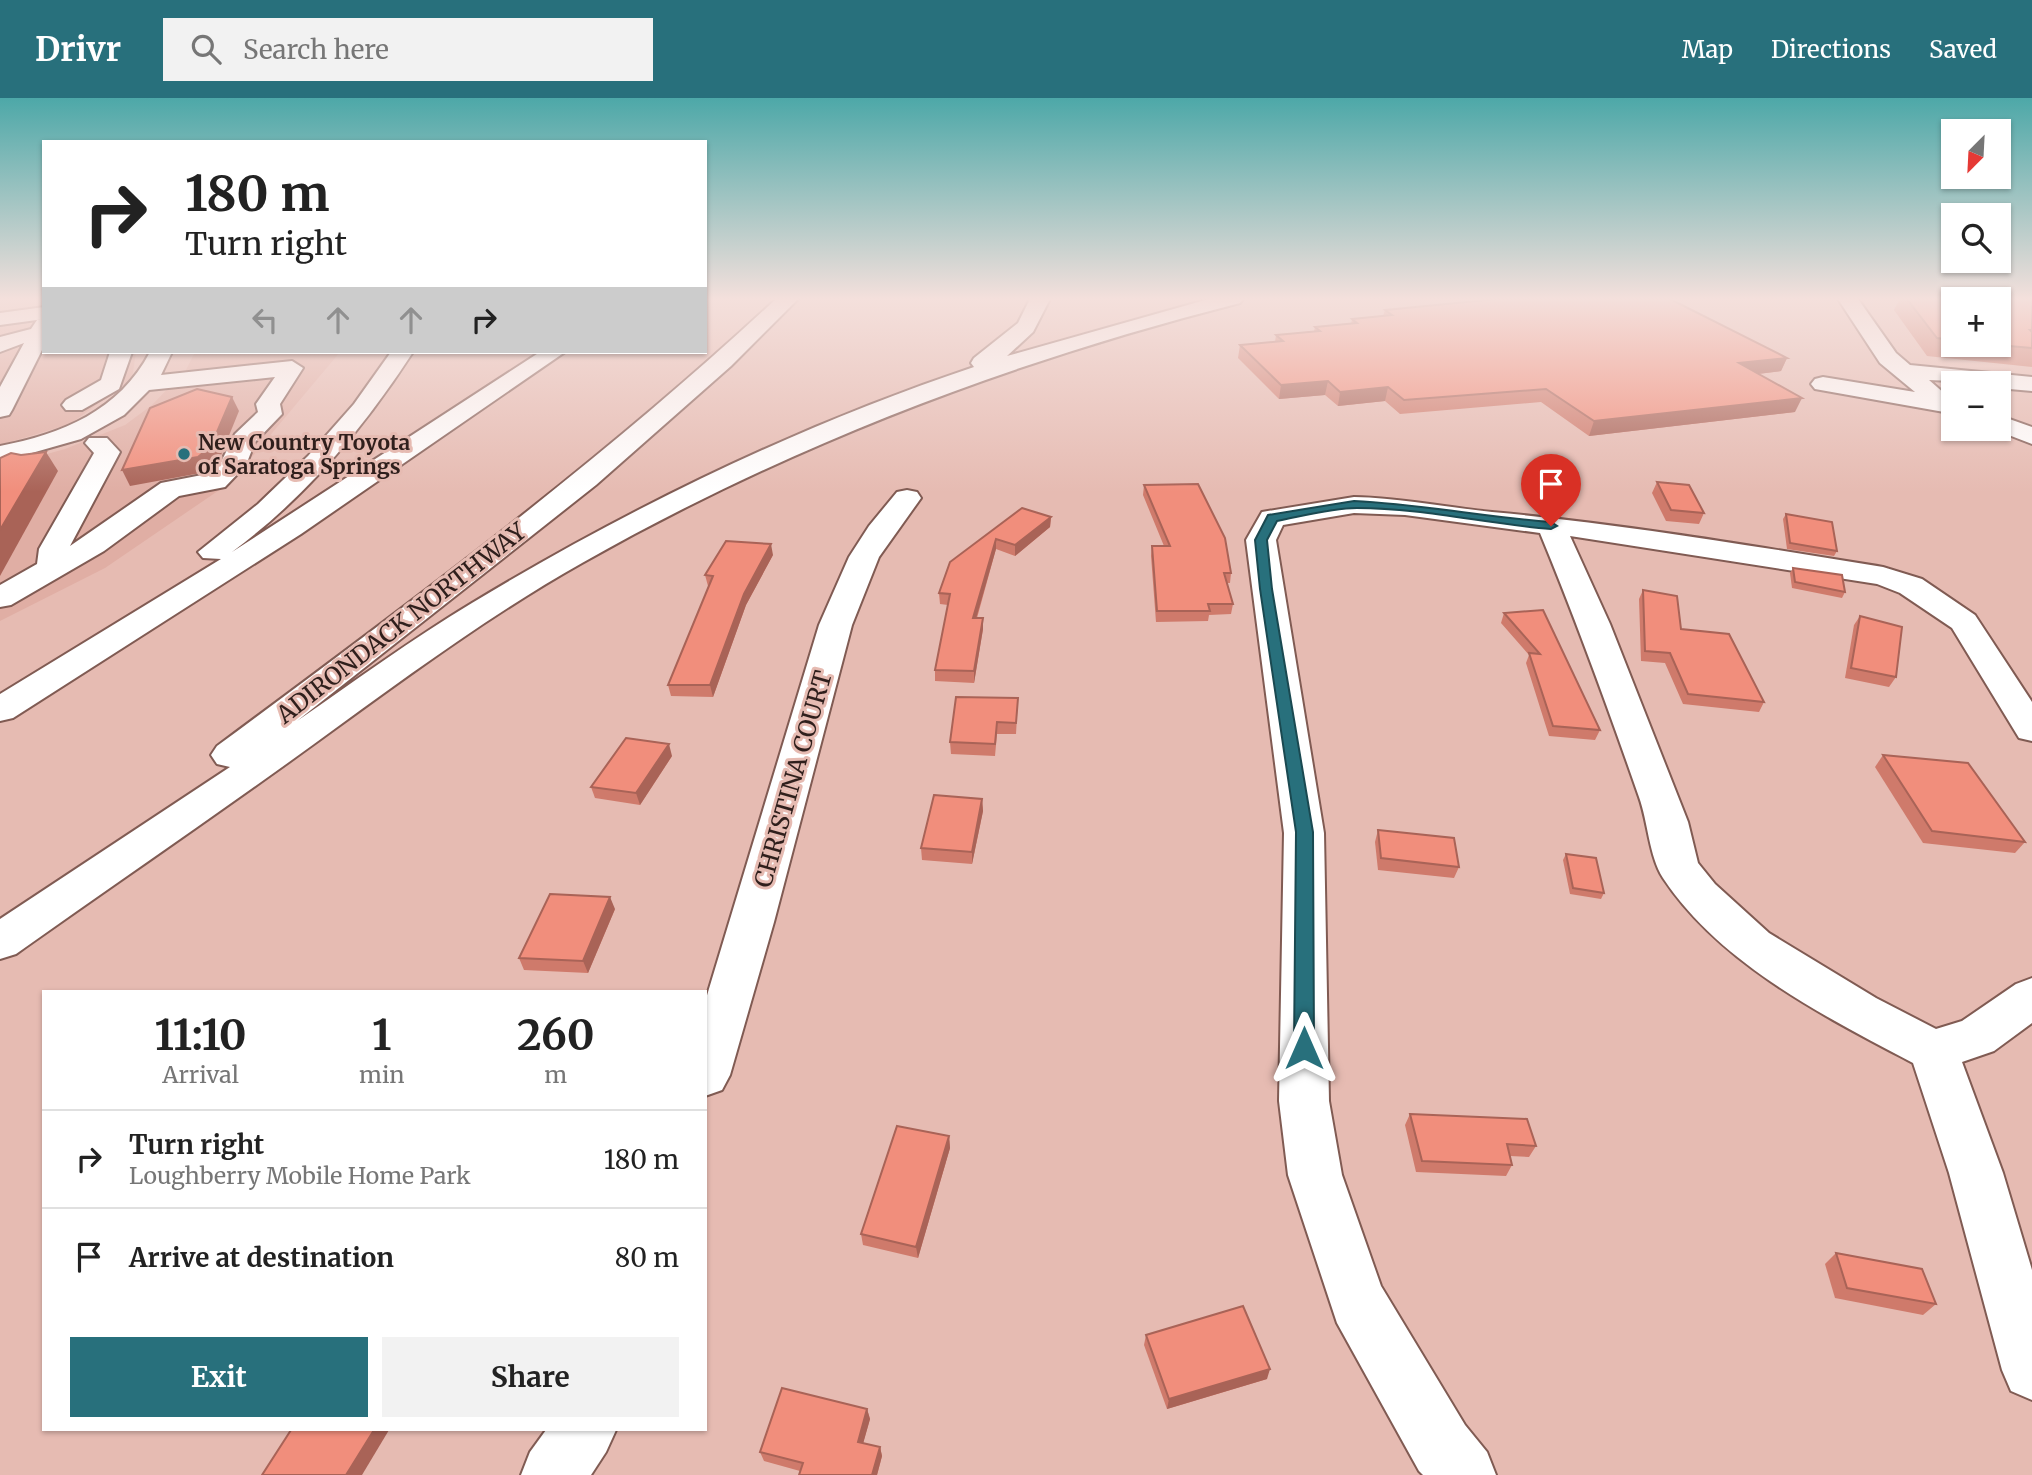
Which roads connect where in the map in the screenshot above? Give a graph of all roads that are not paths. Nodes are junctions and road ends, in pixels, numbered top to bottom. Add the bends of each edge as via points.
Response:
1 (24, 363) edge
2 (109, 363) edge
3 (117, 363) edge
4 (154, 363) edge
5 (394, 363) edge
6 (537, 363) edge
7 (718, 363) edge
8 (983, 363) edge
9 (1008, 363) edge
10 (1894, 363) edge
11 (1904, 371) junction
12 (963, 377) junction
13 (142, 384) junction
14 (1823, 384) dead end
15 (2032, 384) edge
16 (2032, 390) edge
17 (2011, 395) edge
18 (1941, 400) edge
19 (1941, 404) edge
20 (0, 410) edge
21 (52, 411) dead end
22 (2011, 427) edge
23 (0, 428) edge
24 (70, 435) junction
25 (2032, 436) edge
26 (98, 443) junction
27 (0, 454) edge
28 (0, 473) edge
29 (907, 498) dead end
30 (1551, 526) junction
31 (52, 569) junction
32 (0, 598) edge
33 (0, 694) edge
34 (0, 710) edge
35 (2032, 730) edge
36 (0, 930) edge
37 (0, 942) edge
38 (2032, 997) edge
39 (1933, 1050) junction
40 (707, 1069) edge
41 (2032, 1370) edge
42 (583, 1431) edge
43 (554, 1475) edge
44 (1464, 1475) edge

1 - 20 main road
2 - 21 main road via 100,384
3 - 23 main road via 111,384 41,422
4 - 13 main road
5 - 33 main road via 312,470 276,501 217,549
6 - 34 main road via 291,528
7 - 36 main road, ADIRONDACK NORTHWAY via 558,502
8 - 12 main road
9 - 12 main road
10 - 11 main road
11 - 15 main road
11 - 18 main road
12 - 37 main road via 902,397 757,460 526,584 436,640
13 - 24 main road via 113,413
13 - 31 main road via 292,368 268,404 270,414 244,439 233,465 216,481 171,489 94,545
14 - 19 main road
16 - 17 main road
22 - 25 main road
24 - 26 main road
24 - 27 main road
26 - 28 main road
26 - 31 main road via 107,452 54,549
29 - 40 main road, CHRISTINA COURT via 884,521 848,586 730,1003
30 - 35 main road via 1854,569 1911,586 1964,622
30 - 39 main road via 1594,624 1668,822 1678,868 1753,945 1859,1012
30 - 44 main road via 1354,505 1272,518 1261,540 1304,832 1304,1101 1315,1175 1359,1302 1442,1448
31 - 32 main road
38 - 39 main road via 1977,1037
39 - 41 main road via 1976,1173
42 - 43 main road

